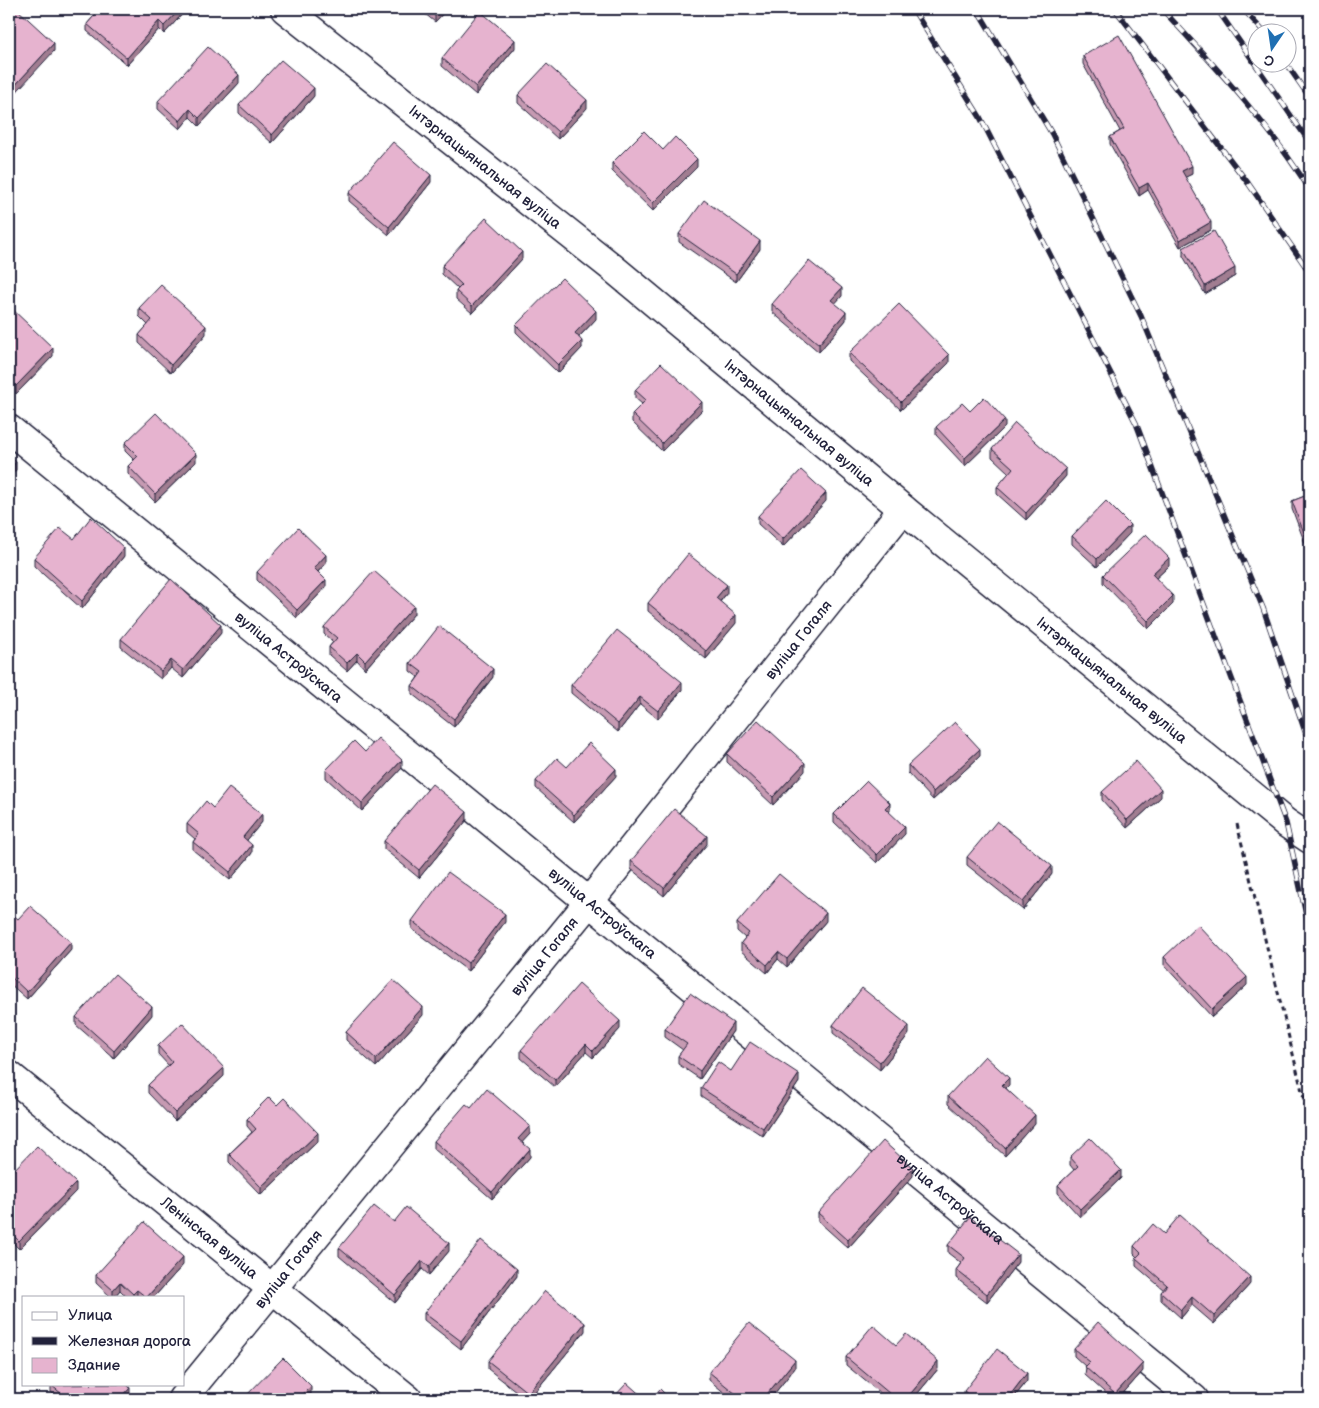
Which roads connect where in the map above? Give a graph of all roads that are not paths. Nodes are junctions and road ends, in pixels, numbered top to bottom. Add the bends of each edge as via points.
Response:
1 (285, 9) edge
2 (9, 430) edge
3 (903, 509) junction
4 (1310, 839) edge
5 (589, 902) junction
6 (9, 1075) edge
7 (273, 1290) junction
8 (182, 1399) edge
9 (408, 1399) edge
10 (1194, 1399) edge

1 - 3 street, Інтэрнацыянальная вуліца via 608,265
2 - 5 street, вуліца Астроўскага
3 - 4 street, Інтэрнацыянальная вуліца via 1279,818
3 - 5 street, вуліца Гогаля
5 - 7 street, вуліца Гогаля
5 - 10 street, вуліца Астроўскага
6 - 7 street, Ленінская вуліца
7 - 8 street, вуліца Гогаля
7 - 9 street, Ленінская вуліца

